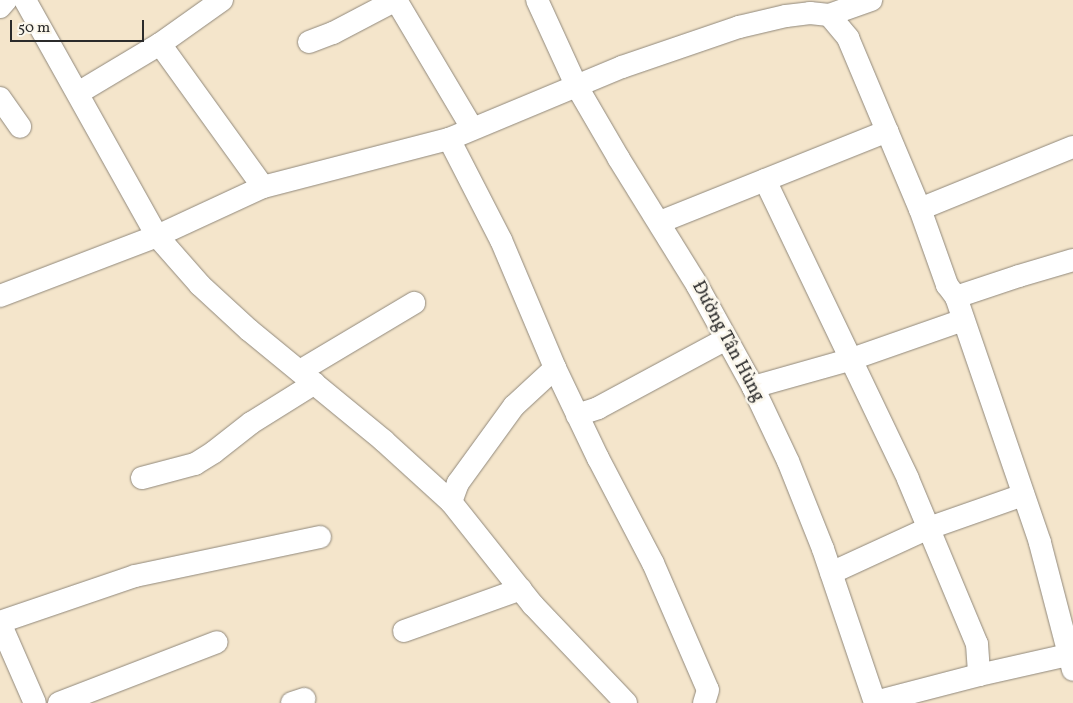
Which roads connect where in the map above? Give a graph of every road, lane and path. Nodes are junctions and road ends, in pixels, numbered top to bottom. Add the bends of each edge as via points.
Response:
1 (6, 0) edge
2 (25, 0) edge
3 (222, 0) edge
4 (396, 0) edge
5 (537, 0) edge
6 (871, 0) edge
7 (0, 6) edge
8 (829, 15) junction
9 (309, 42) dead end
10 (160, 44) junction
11 (576, 85) junction
12 (78, 93) junction
13 (0, 98) edge
14 (20, 127) dead end
15 (472, 128) junction
16 (888, 130) junction
17 (449, 139) junction
18 (1073, 148) edge
19 (765, 180) junction
20 (263, 187) junction
21 (920, 209) junction
22 (660, 222) junction
23 (157, 236) junction
24 (1073, 260) edge
25 (0, 296) edge
26 (956, 297) junction
27 (414, 303) dead end
28 (963, 320) junction
29 (726, 339) junction
30 (849, 360) junction
31 (554, 368) junction
32 (308, 377) junction
33 (752, 387) junction
34 (577, 415) junction
35 (142, 478) dead end
36 (1023, 495) junction
37 (451, 502) junction
38 (929, 528) junction
39 (320, 537) dead end
40 (831, 573) junction
41 (521, 590) junction
42 (0, 622) edge
43 (404, 631) dead end
44 (217, 642) dead end
45 (1071, 663) edge
46 (979, 675) junction
47 (35, 703) edge
48 (59, 703) edge
49 (626, 703) edge
50 (704, 703) edge
51 (875, 703) edge

1 - 7 street
2 - 12 street
3 - 10 street
4 - 9 street
4 - 15 street
5 - 11 street, Đường Tân Hùng
6 - 8 street
8 - 11 street via 786,16 739,27
8 - 16 street via 848,38
10 - 12 street
10 - 20 street
11 - 15 street
11 - 22 street, Đường Tân Hùng via 618,159
12 - 23 street
13 - 14 street
15 - 17 street
16 - 19 street
16 - 21 street
17 - 20 street
17 - 31 street via 501,240
18 - 21 street
19 - 22 street
19 - 30 street
20 - 23 street
21 - 26 street via 947,285
22 - 29 street, Đường Tân Hùng
23 - 25 street
23 - 32 street via 200,285
24 - 26 street
26 - 28 street
27 - 32 street
28 - 30 street
28 - 36 street
29 - 33 street, Đường Tân Hùng
29 - 34 street via 598,408
30 - 33 street
30 - 38 street
31 - 34 street
31 - 37 street via 514,406 458,483
32 - 35 street via 195,464
32 - 37 street
33 - 40 street, Đường Tân Hùng via 788,461
34 - 50 street via 657,572 708,690
36 - 38 street
36 - 45 street via 1040,543
37 - 41 street
38 - 40 street
38 - 46 street via 977,644
39 - 42 street via 135,576
40 - 51 street, Đường Tân Hùng
41 - 43 street
41 - 49 street
42 - 47 street
44 - 48 street
45 - 46 street
46 - 51 street

